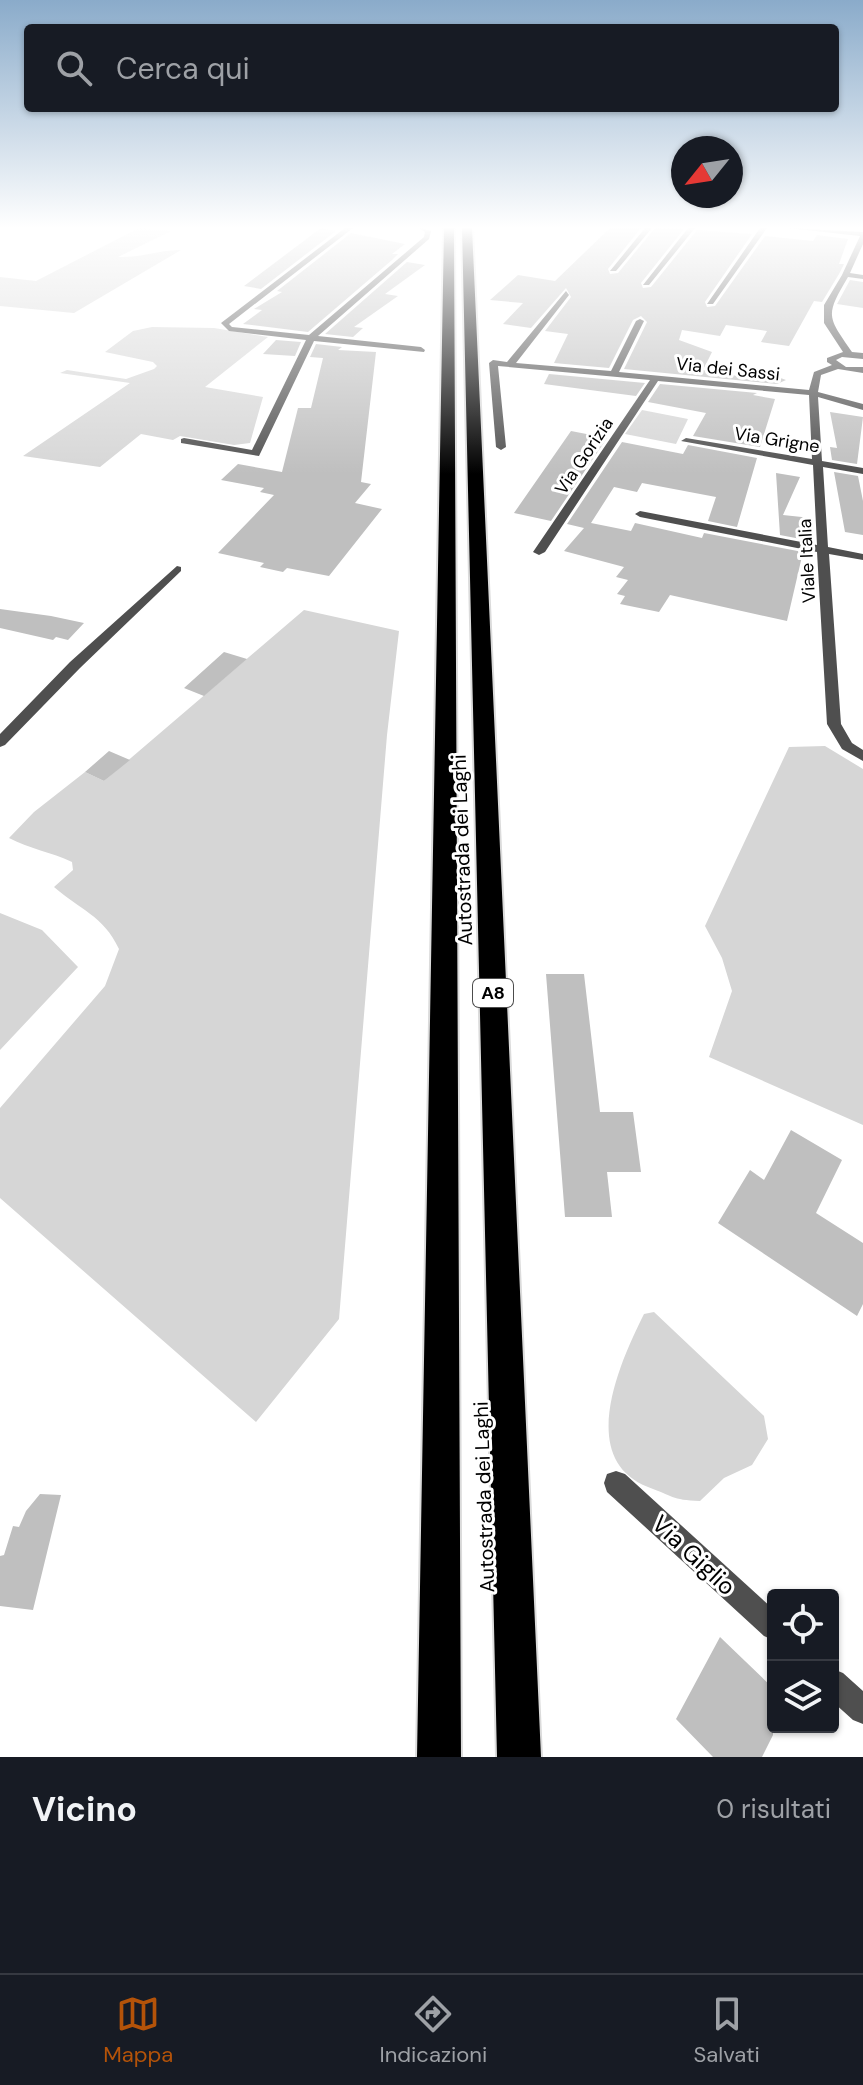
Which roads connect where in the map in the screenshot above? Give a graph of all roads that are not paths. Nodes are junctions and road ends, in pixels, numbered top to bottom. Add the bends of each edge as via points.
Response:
1 (242, 310) edge
2 (343, 310) edge
3 (448, 310) edge
4 (470, 310) edge
5 (553, 310) edge
6 (828, 310) edge
7 (640, 321) dead end
8 (311, 338) junction
9 (421, 350) dead end
10 (848, 353) junction
11 (863, 356) edge
12 (510, 364) junction
13 (837, 366) junction
14 (863, 370) edge
15 (614, 374) junction
16 (656, 378) junction
17 (813, 393) junction
18 (863, 407) edge
19 (184, 441) dead end
20 (686, 441) dead end
21 (501, 447) dead end
22 (819, 463) junction
23 (863, 471) edge
24 (640, 514) dead end
25 (824, 549) junction
26 (539, 552) dead end
27 (863, 557) edge
28 (177, 569) dead end
29 (0, 742) edge
30 (863, 756) edge
31 (616, 1483) dead end
32 (767, 1621) edge
33 (839, 1688) edge
34 (863, 1710) edge
35 (439, 1757) edge
36 (519, 1757) edge

1 - 8 street via 225,323 229,329
2 - 8 street
3 - 35 highway, Autostrada dei Laghi / A8
4 - 36 highway, Autostrada dei Laghi / A8
5 - 12 street
6 - 10 street via 828,323
7 - 15 street
8 - 9 street
8 - 19 street via 256,454
10 - 11 street
10 - 13 street via 832,356
12 - 15 street, Via dei Sassi
12 - 21 street, Via dei Sassi via 493,363
13 - 14 street
13 - 17 street via 817,374
15 - 16 street, Via dei Sassi
16 - 17 street, Via dei Sassi
16 - 26 street, Via Gorizia
17 - 18 street, Via dei Sassi
17 - 22 street, Viale Italia
20 - 22 street, Via Grigne
22 - 23 street, Via Grigne
22 - 25 street, Viale Italia
24 - 25 street
25 - 27 street
25 - 30 street, Viale Italia via 834,724 847,746
28 - 29 street
31 - 32 street, Via Giglio
33 - 34 street

